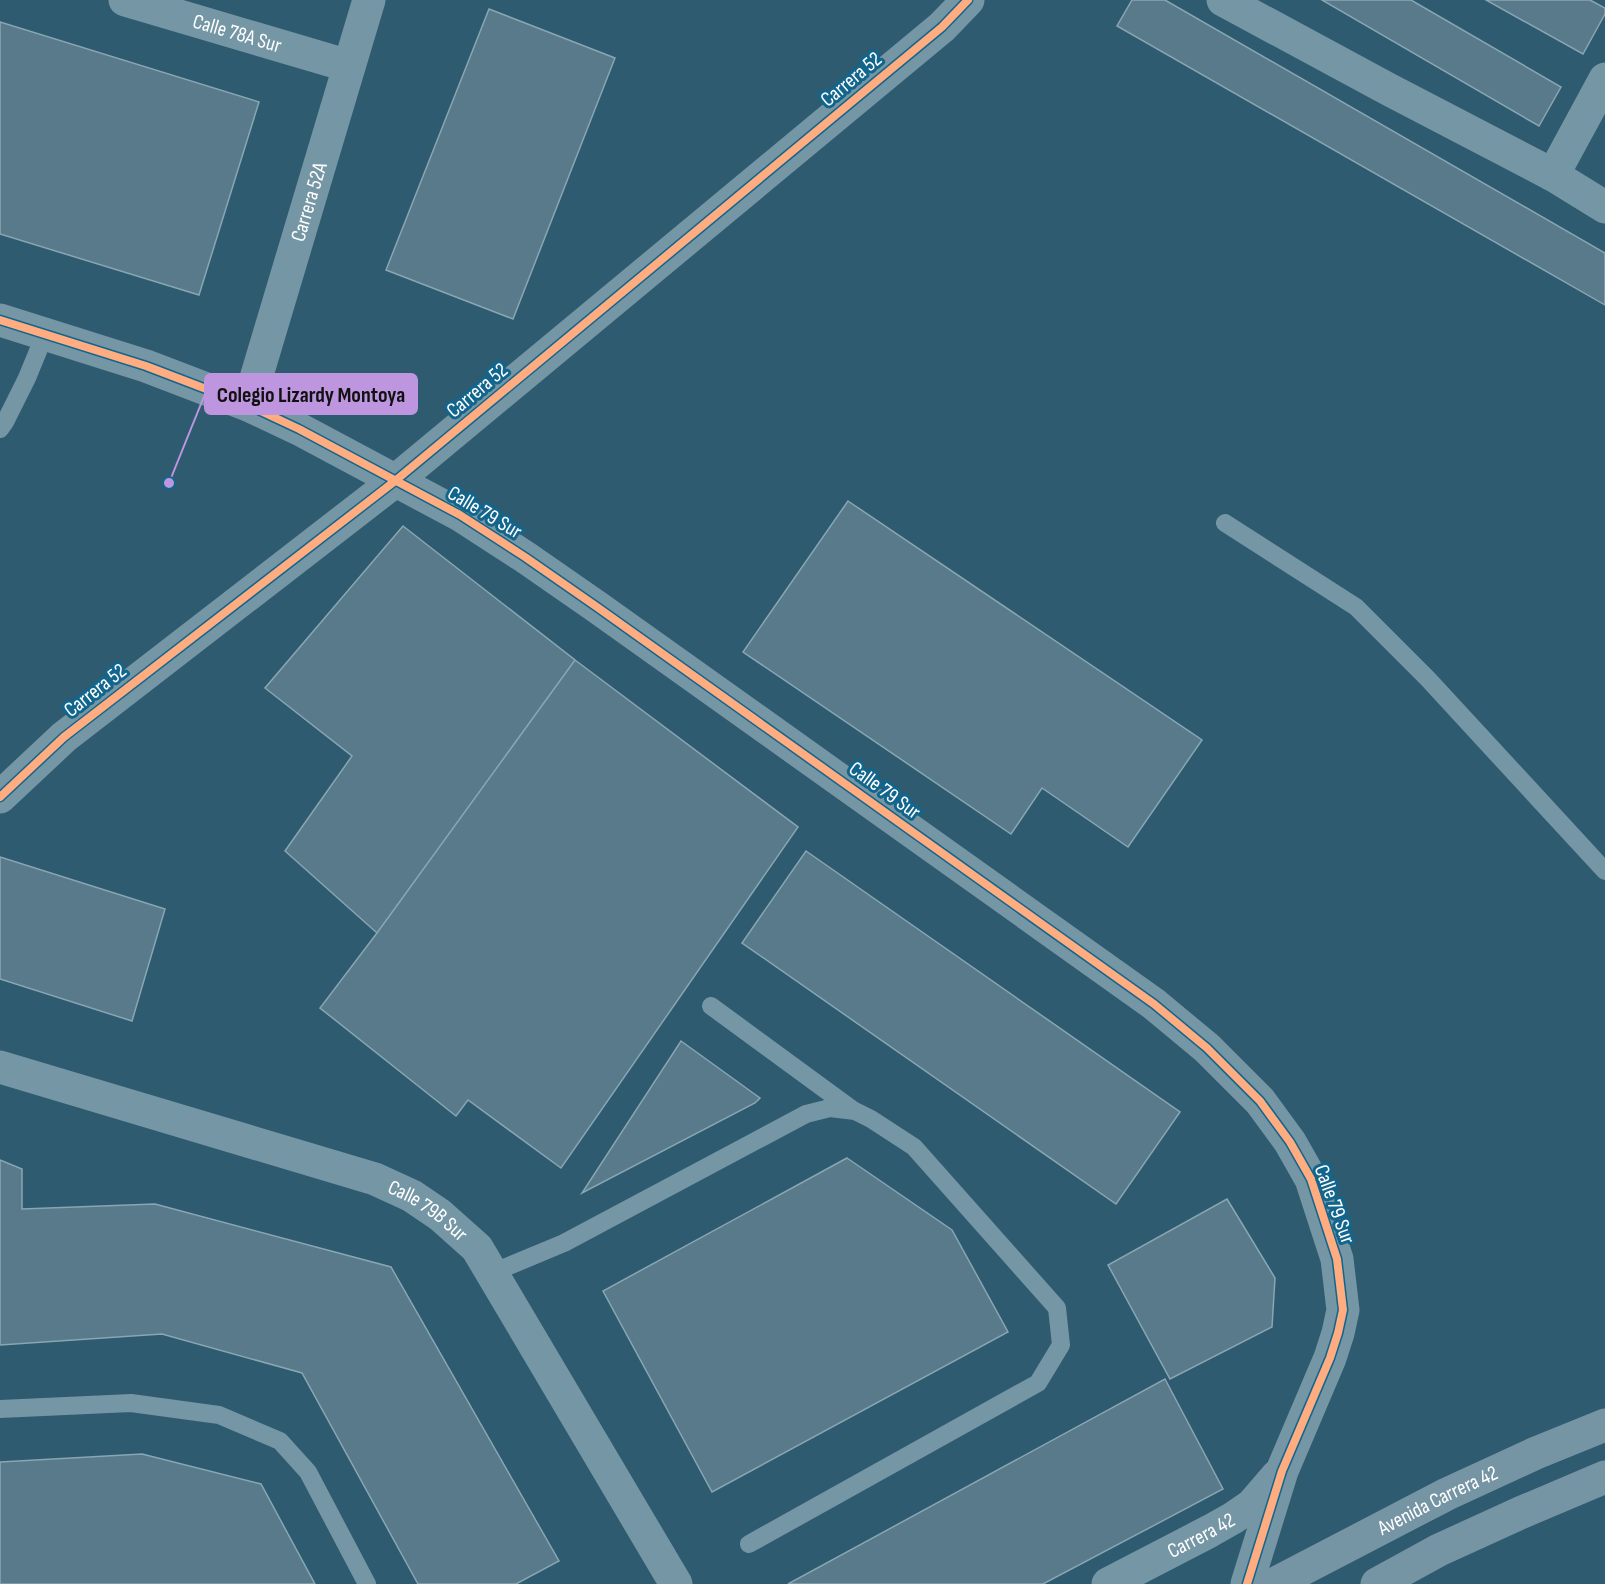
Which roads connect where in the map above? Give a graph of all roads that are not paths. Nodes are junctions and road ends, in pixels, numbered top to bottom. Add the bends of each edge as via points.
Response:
1 (125, 0) edge
2 (369, 0) edge
3 (968, 0) edge
4 (1223, 0) edge
5 (349, 66) junction
6 (1605, 79) edge
7 (1553, 175) junction
8 (1605, 207) edge
9 (0, 320) edge
10 (45, 334) junction
11 (248, 405) junction
12 (0, 429) edge
13 (395, 481) junction
14 (1225, 523) dead end
15 (0, 797) edge
16 (1605, 871) edge
17 (711, 1006) dead end
18 (0, 1067) edge
19 (855, 1111) junction
20 (492, 1273) junction
21 (0, 1409) edge
22 (1605, 1425) edge
23 (1282, 1471) junction
24 (1605, 1478) edge
25 (749, 1545) dead end
26 (367, 1584) edge
27 (676, 1584) edge
28 (1108, 1584) edge
29 (1247, 1584) edge
30 (1274, 1584) edge
31 (1377, 1584) edge

1 - 5 street, Calle 78A Sur
2 - 5 street, Carrera 52A
3 - 13 street, Carrera 52 via 933,34
4 - 7 street
5 - 11 street, Carrera 52A
6 - 7 street
7 - 8 street
9 - 10 street, Calle 79 Sur
10 - 11 street, Calle 79 Sur via 146,366
10 - 12 lane
11 - 13 street, Calle 79 Sur
13 - 15 street, Carrera 52 via 64,737
13 - 23 street, Calle 79 Sur via 460,515 525,557 1154,1004 1207,1048 1260,1101 1311,1179 1336,1259 1343,1310 1330,1358
14 - 16 lane via 1356,607
17 - 19 lane
18 - 20 street, Calle 79B Sur via 375,1179 412,1196 440,1215 477,1248
19 - 20 lane via 830,1108 806,1114 564,1243
19 - 25 lane via 914,1147 1057,1308 1061,1345 1038,1383
20 - 27 street, Calle 79B Sur
21 - 26 lane via 131,1403 219,1415 280,1441 308,1472
22 - 30 highway, Avenida Carrera 42 via 1448,1494
23 - 28 street, Carrera 42 via 1252,1505 1233,1518
23 - 29 street, Calle 79 Sur
24 - 31 highway via 1520,1512

